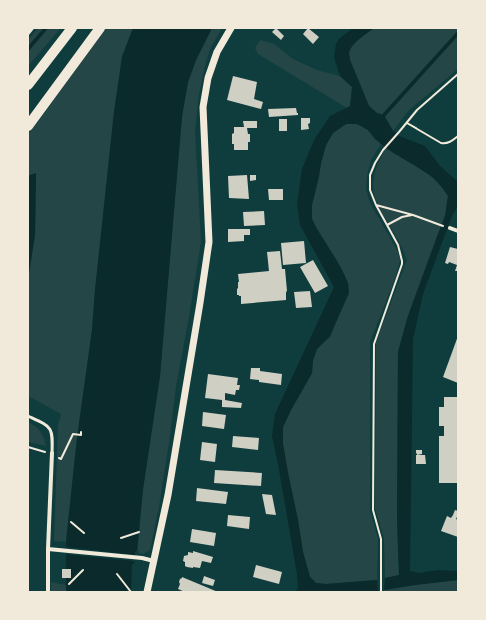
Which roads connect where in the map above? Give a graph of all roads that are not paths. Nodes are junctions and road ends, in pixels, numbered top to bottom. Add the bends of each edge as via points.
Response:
1 (32, 28) edge
2 (72, 28) edge
3 (100, 28) edge
4 (231, 28) edge
5 (28, 33) edge
6 (28, 85) edge
7 (28, 126) edge
8 (450, 228) dead end
9 (458, 231) edge
10 (28, 416) edge
11 (52, 455) joint
12 (48, 549) junction
13 (154, 561) junction
14 (48, 592) edge
15 (148, 592) edge

1 - 5 street
2 - 6 main road
3 - 7 main road
4 - 13 street via 217,52 208,78 203,107 209,242 169,487
8 - 9 street
10 - 11 lane via 43,423 51,431
11 - 12 street
12 - 13 street
12 - 14 street
13 - 15 street

